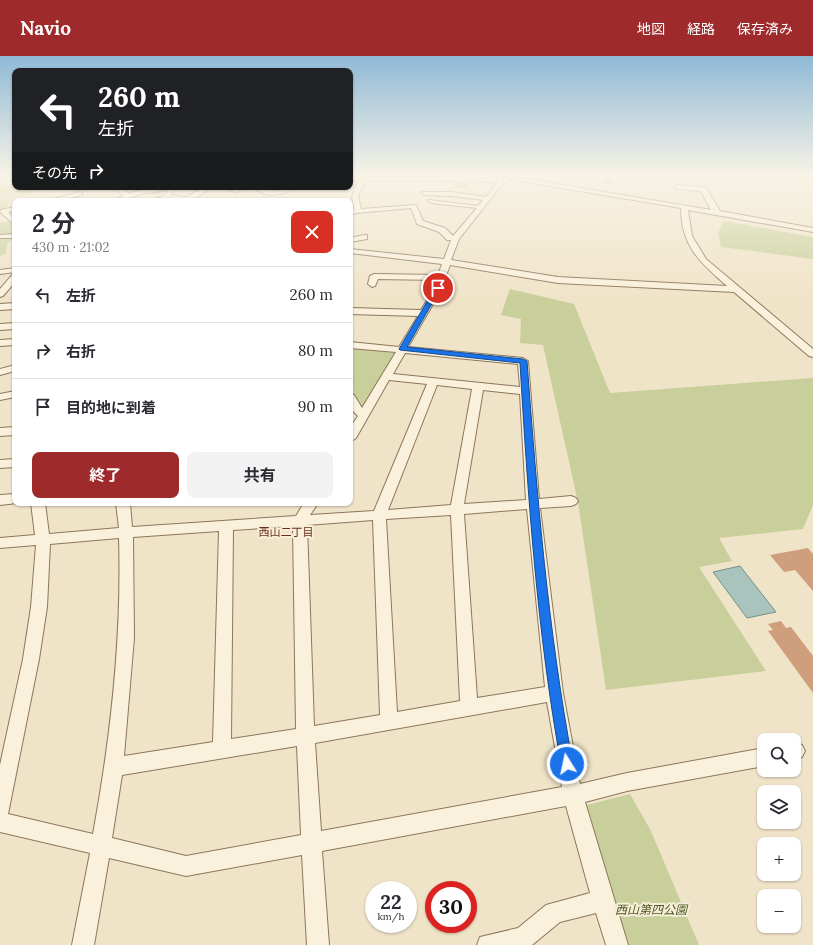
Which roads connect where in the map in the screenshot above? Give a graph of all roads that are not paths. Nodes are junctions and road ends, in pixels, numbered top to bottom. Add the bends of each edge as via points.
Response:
1 (418, 215) edge
2 (473, 215) edge
3 (684, 215) edge
4 (727, 215) edge
5 (813, 230) edge
6 (12, 236) edge
7 (3, 237) dead end
8 (364, 237) dead end
9 (353, 239) edge
10 (455, 239) junction
11 (353, 250) edge
12 (448, 262) junction
13 (12, 270) edge
14 (0, 272) edge
15 (442, 278) junction
16 (12, 280) edge
17 (372, 284) dead end
18 (735, 289) junction
19 (2, 291) edge
20 (12, 306) edge
21 (0, 307) edge
22 (353, 311) edge
23 (424, 313) junction
24 (12, 326) edge
25 (0, 327) edge
26 (12, 342) edge
27 (0, 343) edge
28 (353, 345) edge
29 (403, 349) junction
30 (813, 354) edge
31 (12, 369) edge
32 (0, 372) edge
33 (386, 377) junction
34 (433, 382) junction
35 (478, 387) junction
36 (525, 391) junction
37 (12, 395) edge
38 (0, 397) edge
39 (353, 403) edge
40 (364, 414) junction
41 (12, 431) edge
42 (0, 432) edge
43 (353, 433) edge
44 (12, 463) edge
45 (0, 464) edge
46 (12, 499) edge
47 (0, 500) edge
48 (571, 501) dead end
49 (533, 503) junction
50 (38, 506) edge
51 (123, 506) edge
52 (309, 506) edge
53 (457, 508) junction
54 (379, 515) junction
55 (300, 521) junction
56 (226, 527) junction
57 (127, 532) junction
58 (43, 540) junction
59 (0, 543) edge
60 (554, 693) junction
61 (469, 708) junction
62 (389, 722) junction
63 (306, 735) junction
64 (222, 749) junction
65 (757, 758) edge
66 (115, 767) junction
67 (573, 795) junction
68 (0, 810) edge
69 (0, 822) edge
70 (311, 843) junction
71 (102, 846) junction
72 (603, 900) junction
73 (83, 945) edge
74 (318, 945) edge
75 (488, 945) edge
76 (617, 945) edge

1 - 10 street via 420,222 442,230 450,238
2 - 10 street
3 - 18 street via 684,225 691,244 703,261
4 - 5 street
6 - 7 street
8 - 9 street
10 - 12 street
11 - 12 street
12 - 15 street
12 - 18 street via 558,280
13 - 14 street
15 - 17 street via 374,276
15 - 23 street
16 - 19 street
18 - 30 street
20 - 21 street
22 - 23 street
23 - 29 street
24 - 25 street
26 - 27 street
28 - 29 street
29 - 33 street
29 - 36 street via 523,361
31 - 32 street
33 - 34 street
33 - 40 street
34 - 35 street
34 - 54 street
35 - 36 street
35 - 53 street
36 - 49 street
37 - 38 street
39 - 40 street via 356,409
40 - 43 street
41 - 42 street
44 - 45 street
46 - 47 street
48 - 49 street
49 - 53 street
49 - 60 street
50 - 58 street
51 - 57 street
52 - 55 street
53 - 54 street
53 - 61 street
54 - 55 street
54 - 62 street
55 - 56 street
55 - 63 street
56 - 57 street
56 - 64 street
57 - 58 street
57 - 66 street via 127,641
58 - 59 street
58 - 68 street via 39,607 32,651
60 - 61 street
60 - 67 street
61 - 62 street
62 - 63 street
63 - 64 street
63 - 70 street
64 - 66 street
65 - 67 street via 627,782
66 - 71 street
67 - 70 street
67 - 72 street
69 - 71 street
70 - 71 street via 186,866
70 - 74 street
71 - 73 street
72 - 75 street via 554,913 524,938
72 - 76 street

